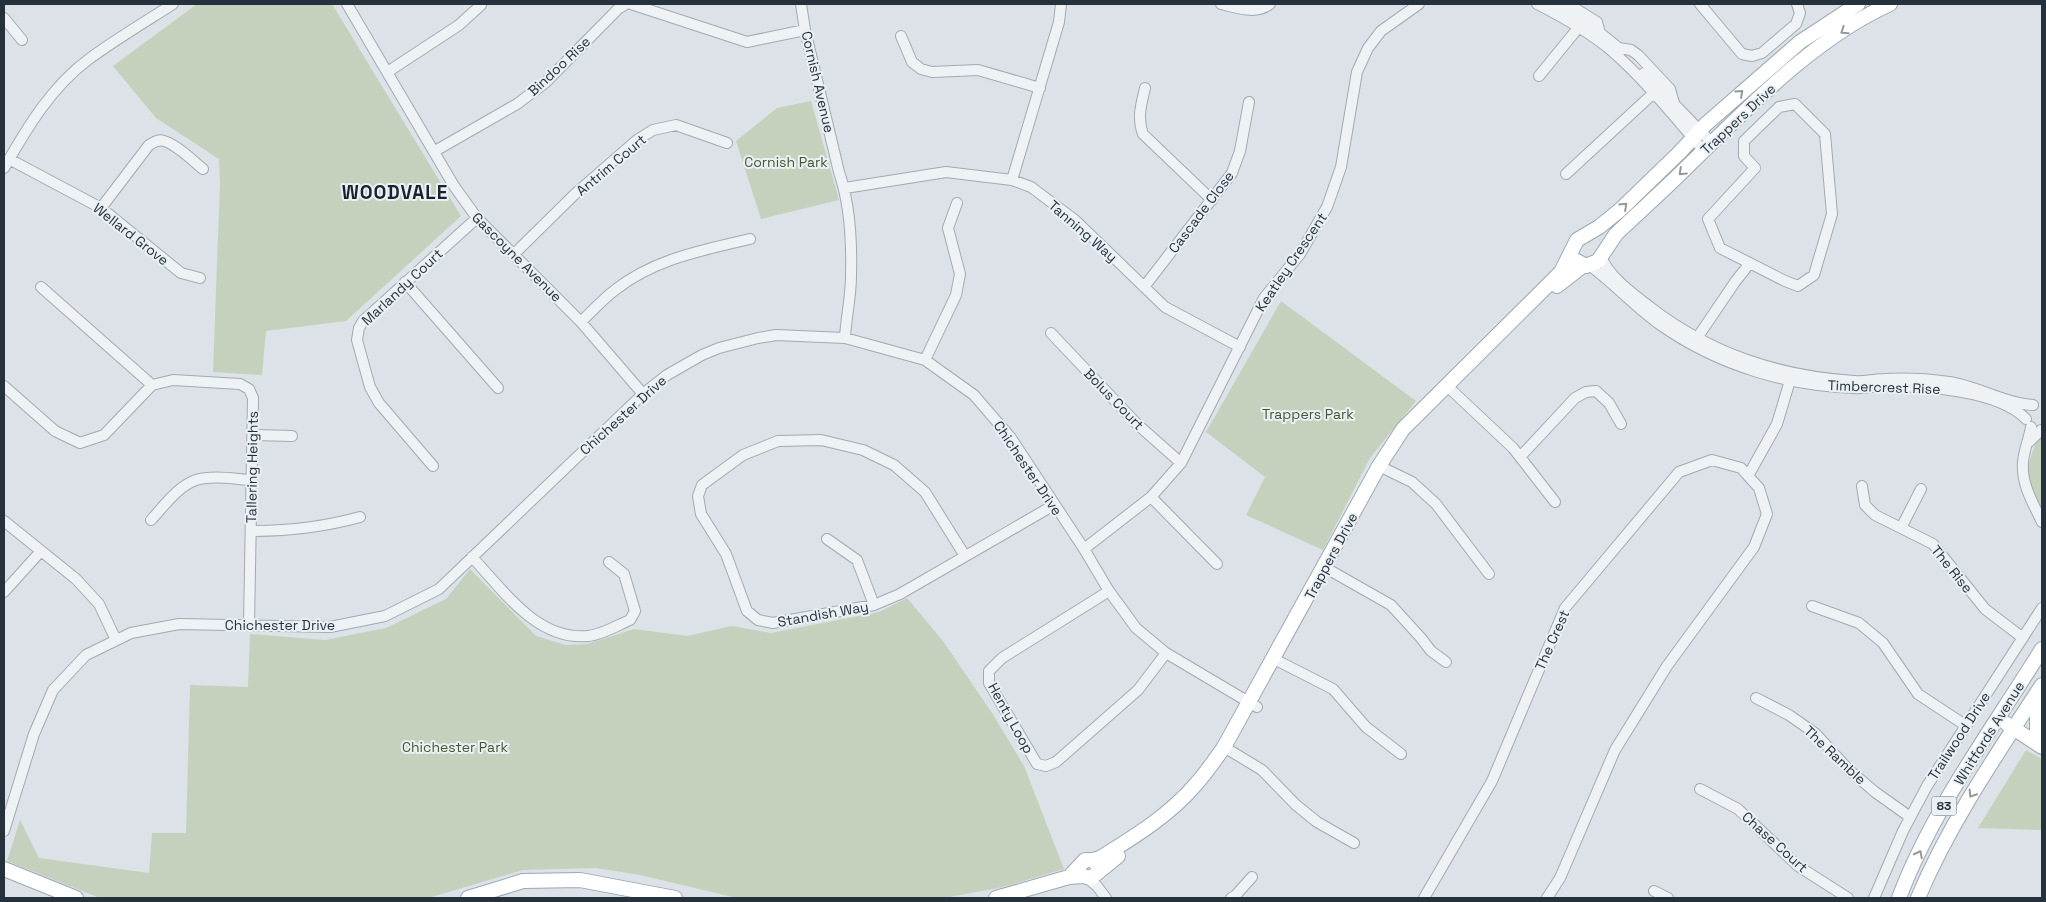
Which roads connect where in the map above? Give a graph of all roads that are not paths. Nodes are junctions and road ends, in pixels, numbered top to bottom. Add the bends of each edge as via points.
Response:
1 (173, 4) edge
2 (347, 4) edge
3 (626, 4) edge
4 (631, 4) edge
5 (801, 4) edge
6 (1061, 4) edge
7 (1221, 4) edge
8 (1270, 4) edge
9 (1419, 4) edge
10 (1537, 4) edge
11 (1554, 4) edge
12 (1568, 4) edge
13 (1700, 4) edge
14 (1797, 4) edge
15 (1858, 4) edge
16 (1887, 4) edge
17 (481, 5) dead end
18 (4, 18) edge
19 (1582, 24) junction
20 (805, 30) junction
21 (1600, 33) junction
22 (902, 36) dead end
23 (22, 40) dead end
24 (1619, 48) junction
25 (388, 71) junction
26 (1539, 76) dead end
27 (1040, 88) junction
28 (1146, 88) dead end
29 (1656, 91) junction
30 (1249, 102) dead end
31 (1676, 106) junction
32 (1697, 134) junction
33 (727, 144) dead end
34 (1707, 146) junction
35 (435, 151) junction
36 (6, 163) edge
37 (203, 169) dead end
38 (1566, 174) dead end
39 (1012, 180) junction
40 (845, 188) junction
41 (1212, 200) junction
42 (957, 203) dead end
43 (101, 208) junction
44 (477, 218) junction
45 (1586, 236) junction
46 (750, 239) dead end
47 (1573, 249) junction
48 (514, 254) junction
49 (1601, 255) junction
50 (1750, 263) junction
51 (1586, 265) junction
52 (200, 278) dead end
53 (406, 282) junction
54 (1144, 286) junction
55 (41, 287) dead end
56 (581, 322) junction
57 (1051, 333) dead end
58 (845, 338) junction
59 (1695, 342) junction
60 (1240, 347) junction
61 (925, 360) junction
62 (1791, 378) junction
63 (152, 385) junction
64 (4, 386) edge
65 (1448, 387) junction
66 (498, 388) dead end
67 (643, 394) junction
68 (2038, 404) edge
69 (1621, 424) dead end
70 (2035, 426) edge
71 (253, 435) junction
72 (292, 436) dead end
73 (1520, 457) junction
74 (1181, 463) junction
75 (433, 466) dead end
76 (1382, 468) junction
77 (1748, 476) junction
78 (252, 480) junction
79 (1862, 486) dead end
80 (1922, 489) dead end
81 (1151, 497) junction
82 (1555, 502) dead end
83 (1054, 505) junction
84 (360, 517) dead end
85 (151, 520) dead end
86 (4, 521) edge
87 (2042, 522) edge
88 (1901, 528) junction
89 (251, 531) junction
90 (827, 539) dead end
91 (1084, 549) junction
92 (40, 551) junction
93 (965, 556) junction
94 (472, 557) junction
95 (609, 562) dead end
96 (1217, 564) dead end
97 (1327, 569) junction
98 (1489, 574) dead end
99 (1109, 591) junction
100 (4, 592) edge
101 (874, 606) junction
102 (1812, 606) dead end
103 (2042, 608) edge
104 (249, 625) junction
105 (2023, 638) junction
106 (116, 640) junction
107 (2042, 649) edge
108 (1166, 653) junction
109 (1277, 661) junction
110 (1446, 662) dead end
111 (2042, 685) edge
112 (1756, 698) dead end
113 (2042, 699) edge
114 (1253, 705) junction
115 (2000, 715) junction
116 (1965, 725) junction
117 (2016, 725) junction
118 (2041, 742) edge
119 (2003, 744) junction
120 (1228, 750) junction
121 (1401, 754) dead end
122 (1700, 789) dead end
123 (1910, 817) junction
124 (4, 832) edge
125 (1354, 843) dead end
126 (4, 869) edge
127 (1088, 873) junction
128 (1252, 877) dead end
129 (1654, 891) dead end
130 (639, 894) edge
131 (76, 898) edge
132 (468, 898) edge
133 (675, 898) edge
134 (996, 898) edge
135 (1106, 898) edge
136 (1234, 898) edge
137 (1424, 898) edge
138 (1547, 898) edge
139 (1668, 898) edge
140 (1848, 898) edge
141 (1874, 898) edge
142 (1899, 898) edge
143 (1918, 898) edge

1 - 36 street via 88,60 64,82 34,117
2 - 25 street, Gascoyne Avenue
3 - 35 street, Bindoo Rise via 545,83 518,104
4 - 20 street via 748,42
5 - 20 street, Cornish Avenue
6 - 27 street via 1060,22
7 - 8 street via 1249,10 1263,10
9 - 60 street, Keatley Crescent via 1381,31 1368,48 1358,72 1341,167 1327,207 1300,254 1264,298
10 - 19 street
11 - 19 street
12 - 21 street via 1597,22
13 - 14 street via 1742,54 1752,56 1762,52 1796,24 1800,13
32 -> 15 main road, Trappers Drive via 1800,42
16 -> 34 main road, Trappers Drive via 1809,55
17 - 25 street via 459,25
18 - 23 street
19 - 21 street
19 - 26 street
19 - 29 street
20 - 40 street, Cornish Avenue
21 - 24 street
22 - 27 street via 912,62 921,69 932,72 978,70
24 - 29 street
24 - 31 street via 1632,50 1656,74 1670,89
25 - 35 street, Gascoyne Avenue
27 - 39 street
28 - 41 street via 1140,109 1143,134
29 - 31 street
29 - 32 street
29 - 38 street
30 - 41 street, Cascade Close via 1235,166
31 - 32 street
32 - 34 street
45 -> 32 main road, Trappers Drive via 1620,210
33 - 48 street, Antrim Court via 676,124 653,130 582,188
34 -> 49 main road, Trappers Drive via 1616,234
35 - 44 street, Gascoyne Avenue
36 - 43 street, Wellard Grove
37 - 43 street via 170,144 155,141
39 - 40 street, Tanning Way via 946,172
39 - 54 street, Tanning Way via 1031,188 1075,220
40 - 58 street, Cornish Avenue via 851,277
41 - 54 street, Cascade Close
42 - 61 street via 948,228 960,274 956,294
43 - 52 street, Wellard Grove via 181,273
44 - 48 street, Gascoyne Avenue
44 - 53 street, Marlandy Court
45 - 47 main road via 1577,240
45 - 49 main road via 1598,241
46 - 56 street via 672,258 639,274 614,290
47 - 51 main road via 1575,259
47 - 65 main road, Trappers Drive via 1561,272
48 - 56 street, Gascoyne Avenue
49 - 51 main road via 1598,261
49 - 59 street, Timbercrest Rise via 1604,266 1637,297
50 - 50 street via 1798,286 1814,275 1832,214 1825,134 1795,104 1779,107 1744,141 1744,156 1755,168 1708,219 1720,248
50 - 59 street
51 - 59 street, Timbercrest Rise via 1663,326
51 - 65 main road, Trappers Drive via 1566,277
53 - 66 street
53 - 75 street, Marlandy Court via 363,321 357,340 373,394
54 - 60 street, Tanning Way via 1165,307
55 - 63 street
56 - 67 street, Gascoyne Avenue
57 - 74 street, Bolus Court via 1137,424
58 - 61 street, Chichester Drive
58 - 67 street, Chichester Drive via 776,336 742,341 687,363
59 - 62 street, Timbercrest Rise via 1724,360
60 - 74 street, Keatley Crescent
61 - 83 street, Chichester Drive via 974,395 1011,438
62 - 68 street, Timbercrest Rise via 1950,382 2022,404
62 - 70 street, Timbercrest Rise via 1856,389 1884,386 1949,389 2018,411
62 - 77 street via 1777,424
63 - 64 street via 104,434 80,443 55,431
63 - 71 street, Tallering Heights via 173,380 244,386 253,398
65 - 73 street
65 - 76 main road, Trappers Drive via 1403,429
67 - 94 street, Chichester Drive
68 - 70 street via 2027,411
69 - 73 street via 1609,403 1596,390 1586,392 1576,398
70 - 87 street via 2023,462 2024,477
71 - 72 street
71 - 78 street, Tallering Heights
73 - 82 street
74 - 81 street, Keatley Crescent
76 - 97 main road, Trappers Drive
76 - 98 street via 1412,482 1436,504
77 - 137 street, The Crest via 1741,468 1712,460 1679,472 1565,608 1492,781
77 - 138 street, The Crest via 1759,488 1768,514 1754,548 1667,666 1615,750 1564,869
78 - 85 street via 197,480 178,492
78 - 89 street, Tallering Heights
79 - 88 street, The Rise via 1865,505 1875,515
80 - 88 street
81 - 91 street, Keatley Crescent
81 - 96 street
83 - 91 street, Chichester Drive
83 - 93 street, Standish Way
84 - 89 street via 296,530
86 - 92 street
88 - 105 street, The Rise via 1933,544 1980,604
89 - 104 street, Tallering Heights
90 - 101 street via 857,560
91 - 99 street, Chichester Drive
92 - 100 street
92 - 106 street via 76,580 98,604
93 - 101 street, Standish Way
93 - 101 street, Standish Way via 926,492 894,465 863,450 821,440 778,441 744,455 702,485 698,496 701,514 726,554 747,610 758,620 773,623
94 - 95 street via 541,626 568,636 589,636 630,620 634,611 624,574
94 - 104 street, Chichester Drive via 439,589 385,616 330,628
97 - 109 main road, Trappers Drive
97 - 110 street via 1391,605 1431,652
99 - 108 street, Chichester Drive via 1136,628
99 - 108 street, Henty Loop via 1002,658 989,672 989,683 1037,764 1046,766 1056,762 1138,690
102 - 116 street via 1859,623 1883,643 1918,694
103 - 105 street, Trailwood Drive
104 - 106 street, Chichester Drive via 179,624 131,633
105 - 116 street, Trailwood Drive
106 - 124 street, Chichester Drive via 86,655 53,690 34,734
107 - 115 main road, Whitfords Avenue / 83
108 - 114 street, Chichester Drive
109 - 114 main road, Trappers Drive
109 - 121 street via 1332,689 1366,727
111 - 117 main road, Whitfords Avenue / 83
112 - 123 street, The Ramble via 1789,714 1816,734 1848,769
113 - 118 main road via 2038,717
114 - 120 main road, Trappers Drive
115 - 117 main road
142 -> 115 main road, Whitfords Avenue / 83 via 1934,822
116 - 123 street, Trailwood Drive
117 - 118 main road
117 - 119 main road, Whitfords Avenue / 83
118 - 119 main road via 2029,746
119 -> 143 main road, Whitfords Avenue / 83 via 1954,822
120 - 125 street via 1262,770 1317,822
120 - 127 main road, Trappers Drive via 1174,805 1100,858
122 - 140 street, Chase Court via 1738,809 1798,866
123 - 141 street, Trailwood Drive
126 - 131 main road
127 - 134 main road, Trappers Drive
127 - 135 street
128 - 136 street
129 - 139 street
130 - 132 main road via 580,880 523,881
130 - 133 main road

